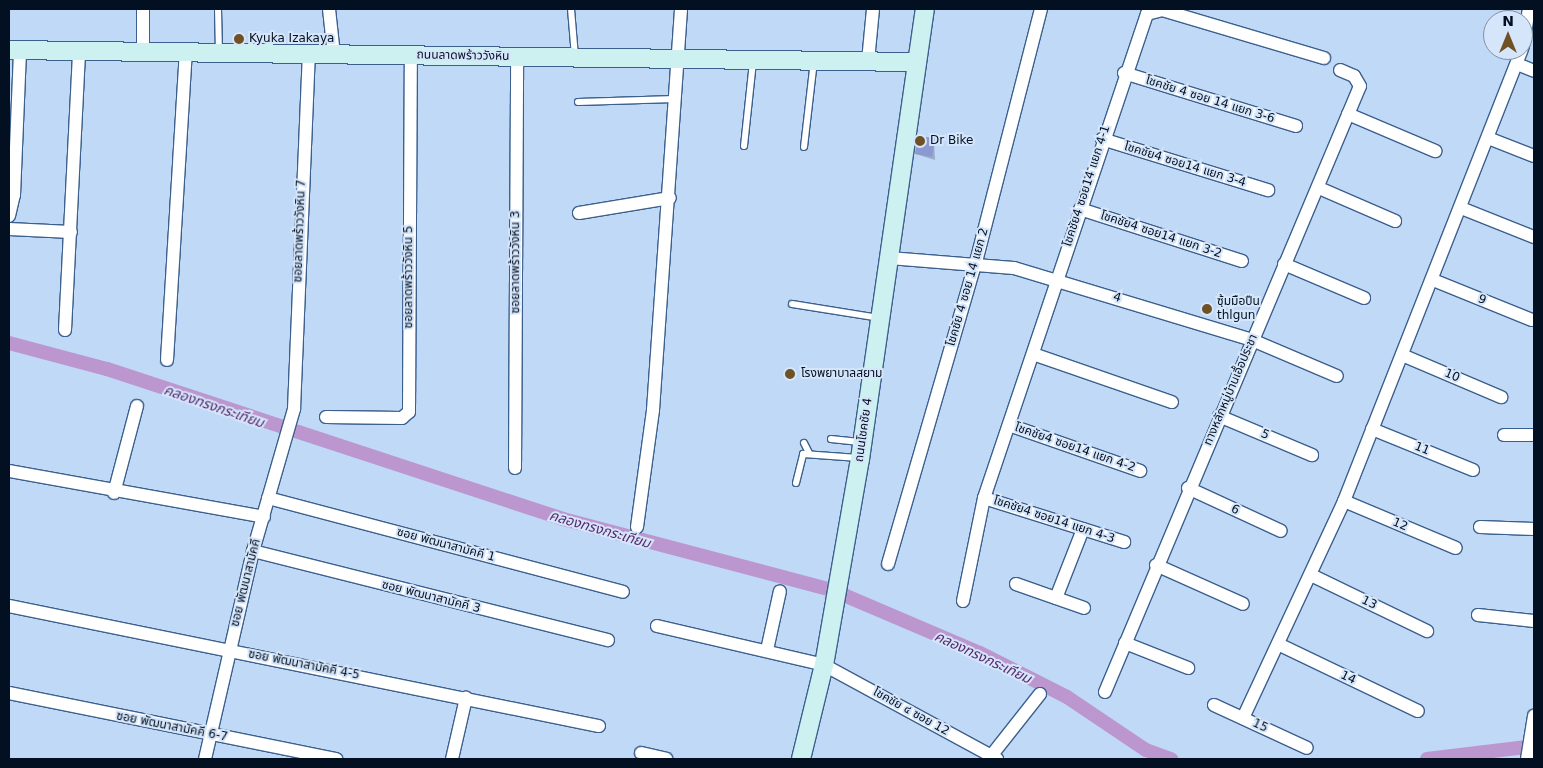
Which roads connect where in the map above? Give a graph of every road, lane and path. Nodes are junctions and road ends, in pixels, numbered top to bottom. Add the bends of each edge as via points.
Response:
1 (143, 9) edge
2 (218, 9) edge
3 (329, 9) edge
4 (571, 9) edge
5 (680, 9) edge
6 (873, 9) edge
7 (925, 9) edge
8 (1041, 9) edge
9 (1162, 10) edge
10 (14, 50) edge
11 (79, 51) junction
12 (143, 52) junction
13 (186, 53) junction
14 (220, 53) junction
15 (309, 54) junction
16 (334, 55) junction
17 (411, 56) junction
18 (517, 57) junction
19 (574, 58) junction
20 (1324, 58) dead end
21 (677, 59) junction
22 (753, 60) junction
23 (814, 60) junction
24 (1518, 60) edge
25 (868, 61) junction
26 (917, 62) junction
27 (1517, 64) junction
28 (1340, 70) dead end
29 (1534, 71) edge
30 (1124, 73) junction
31 (675, 99) junction
32 (578, 102) dead end
33 (1348, 114) junction
34 (1296, 126) dead end
35 (1488, 138) junction
36 (1102, 139) junction
37 (744, 146) dead end
38 (804, 147) dead end
39 (1435, 151) dead end
40 (1534, 156) edge
41 (1319, 188) junction
42 (1268, 190) dead end
43 (670, 198) junction
44 (1461, 208) junction
45 (1080, 209) junction
46 (579, 213) dead end
47 (9, 216) edge
48 (1395, 221) dead end
49 (9, 229) edge
50 (71, 232) junction
51 (1534, 237) edge
52 (889, 258) junction
53 (1242, 261) dead end
54 (976, 262) junction
55 (1284, 264) junction
56 (1056, 279) junction
57 (1433, 280) junction
58 (1364, 298) dead end
59 (792, 304) dead end
60 (880, 318) junction
61 (1532, 320) dead end
62 (65, 330) dead end
63 (1252, 340) junction
64 (1033, 354) junction
65 (1402, 355) junction
66 (167, 360) dead end
67 (1337, 376) dead end
68 (1501, 397) dead end
69 (1172, 402) dead end
70 (136, 406) dead end
71 (294, 409) joint
72 (326, 416) dead end
73 (1219, 416) junction
74 (1009, 425) junction
75 (1372, 429) junction
76 (1504, 435) dead end
77 (1534, 435) edge
78 (831, 439) dead end
79 (804, 443) dead end
80 (861, 450) junction
81 (809, 453) junction
82 (1312, 455) dead end
83 (515, 468) dead end
84 (1473, 470) dead end
85 (9, 471) edge
86 (1140, 471) dead end
87 (796, 483) dead end
88 (1188, 488) junction
89 (114, 493) junction
90 (268, 498) junction
91 (984, 498) junction
92 (1344, 501) junction
93 (264, 517) junction
94 (637, 527) dead end
95 (1480, 527) dead end
96 (1534, 528) edge
97 (1083, 530) junction
98 (1281, 531) dead end
99 (1124, 542) dead end
100 (1456, 548) dead end
101 (253, 551) junction
102 (888, 564) dead end
103 (1156, 565) junction
104 (1311, 575) junction
105 (1016, 584) dead end
106 (780, 591) dead end
107 (623, 592) dead end
108 (1056, 598) junction
109 (963, 601) dead end
110 (1243, 604) dead end
111 (9, 606) edge
112 (1084, 608) dead end
113 (1478, 615) dead end
114 (1534, 621) edge
115 (657, 626) dead end
116 (1427, 631) dead end
117 (608, 640) dead end
118 (1125, 643) junction
119 (1278, 644) junction
120 (230, 650) junction
121 (767, 650) junction
122 (824, 666) junction
123 (1188, 668) dead end
124 (1105, 692) dead end
125 (9, 694) edge
126 (1040, 694) dead end
127 (466, 698) junction
128 (1214, 705) dead end
129 (1418, 711) dead end
130 (1534, 716) edge
131 (1243, 718) junction
132 (599, 726) dead end
133 (210, 734) junction
134 (1307, 748) dead end
135 (1529, 749) edge
136 (641, 753) dead end
137 (994, 758) edge
138 (205, 759) edge
139 (336, 759) edge
140 (452, 759) edge
141 (666, 759) edge
142 (801, 759) edge

1 - 12 street
2 - 14 lane
3 - 16 street
4 - 19 lane
5 - 21 street
6 - 25 street
7 - 26 main road, ถนนโชคชัย 4
8 - 54 street, โชคชัย 4 ซอย 14 แยก 2
9 - 20 street
9 - 30 street, โชคชัย4 ซอย14 แยก 4-1 via 1147,14
10 - 11 main road, ถนนลาดพร้าววังหิน
10 - 47 street via 14,195
11 - 12 main road, ถนนลาดพร้าววังหิน
11 - 50 street
12 - 13 main road, ถนนลาดพร้าววังหิน
13 - 14 main road, ถนนลาดพร้าววังหิน
13 - 66 street
14 - 15 main road, ถนนลาดพร้าววังหิน
15 - 16 main road, ถนนลาดพร้าววังหิน
15 - 71 street, ซอยลาดพร้าววังหิน 7
16 - 17 main road, ถนนลาดพร้าววังหิน
17 - 18 main road, ถนนลาดพร้าววังหิน
17 - 72 street, ซอยลาดพร้าววังหิน 5 via 409,412 402,418
18 - 19 main road, ถนนลาดพร้าววังหิน
18 - 83 street, ซอยลาดพร้าววังหิน 3
19 - 21 main road, ถนนลาดพร้าววังหิน
21 - 22 main road, ถนนลาดพร้าววังหิน
21 - 31 street
22 - 23 main road, ถนนลาดพร้าววังหิน
22 - 37 lane
23 - 25 main road, ถนนลาดพร้าววังหิน
23 - 38 lane
24 - 27 street
25 - 26 main road, ถนนลาดพร้าววังหิน
26 - 52 main road, ถนนโชคชัย 4
27 - 29 street
27 - 35 street
28 - 33 street, ทางหลักหมู่บ้านเอื้อประชา via 1358,79 1360,86
30 - 34 street, โชคชัย 4 ซอย 14 แยก 3-6
30 - 36 street, โชคชัย4 ซอย14 แยก 4-1
31 - 32 lane
31 - 43 street
33 - 39 street
33 - 41 street, ทางหลักหมู่บ้านเอื้อประชา
35 - 40 street
35 - 44 street
36 - 42 street, โชคชัย4 ซอย14 แยก 3-4
36 - 45 street, โชคชัย4 ซอย14 แยก 4-1
41 - 48 street
41 - 55 street, ทางหลักหมู่บ้านเอื้อประชา
43 - 46 street
43 - 94 street via 653,410
44 - 51 street
44 - 57 street
45 - 53 street, โชคชัย4 ซอย14 แยก 3-2
45 - 56 street, โชคชัย4 ซอย14 แยก 4-1
49 - 50 street
50 - 62 street
52 - 54 street, 4
52 - 60 main road, ถนนโชคชัย 4
54 - 56 street, 4
54 - 102 street, โชคชัย 4 ซอย 14 แยก 2
55 - 58 street
55 - 63 street, ทางหลักหมู่บ้านเอื้อประชา
56 - 63 street, 4
56 - 64 street, โชคชัย4 ซอย14 แยก 4-1
57 - 61 street, 9
57 - 65 street
59 - 60 lane
60 - 80 main road, ถนนโชคชัย 4
63 - 67 street, 4
63 - 73 street, ทางหลักหมู่บ้านเอื้อประชา
64 - 69 street
64 - 74 street, โชคชัย4 ซอย14 แยก 4-1
65 - 68 street, 10
65 - 75 street
70 - 89 street
71 - 90 street, ซอย พัฒนาสามัคคี
73 - 82 street, 5
73 - 88 street, ทางหลักหมู่บ้านเอื้อประชา
74 - 86 street, โชคชัย4 ซอย14 แยก 4-2
74 - 91 street, โชคชัย4 ซอย14 แยก 4-1
75 - 84 street, 11
75 - 92 street
76 - 77 street
78 - 80 lane
79 - 81 lane
80 - 81 lane
80 - 122 main road, ถนนโชคชัย 4
81 - 87 lane via 799,459
85 - 89 street
88 - 98 street, 6
88 - 103 street, ทางหลักหมู่บ้านเอื้อประชา
89 - 93 street
90 - 93 street, ซอย พัฒนาสามัคคี
90 - 107 street, ซอย พัฒนาสามัคคี 1
91 - 97 street, โชคชัย4 ซอย14 แยก 4-3
91 - 109 street, โชคชัย4 ซอย14 แยก 4-1
92 - 100 street, 12
92 - 104 street
93 - 101 street, ซอย พัฒนาสามัคคี
95 - 96 street
97 - 99 street, โชคชัย4 ซอย14 แยก 4-3
97 - 108 street
101 - 117 street, ซอย พัฒนาสามัคคี 3
101 - 120 street, ซอย พัฒนาสามัคคี
103 - 110 street
103 - 118 street, ทางหลักหมู่บ้านเอื้อประชา
104 - 116 street, 13
104 - 119 street
105 - 108 street
106 - 121 street
108 - 112 street
111 - 120 street, ซอย พัฒนาสามัคคี 4-5
113 - 114 street
115 - 121 street, โชคชัย ๔ ซอย 12
118 - 123 street
118 - 124 street, ทางหลักหมู่บ้านเอื้อประชา
119 - 129 street, 14
119 - 131 street
120 - 127 street, ซอย พัฒนาสามัคคี 4-5
120 - 133 street, ซอย พัฒนาสามัคคี
121 - 122 street, โชคชัย ๔ ซอย 12
122 - 137 street, โชคชัย ๔ ซอย 12
122 - 142 main road, ถนนโชคชัย 4
125 - 133 street, ซอย พัฒนาสามัคคี 6-7
126 - 137 street
127 - 132 street, ซอย พัฒนาสามัคคี 4-5
127 - 140 street
128 - 131 street, 15
130 - 135 street
131 - 134 street, 15
133 - 138 street, ซอย พัฒนาสามัคคี
133 - 139 street, ซอย พัฒนาสามัคคี 6-7
136 - 141 street

